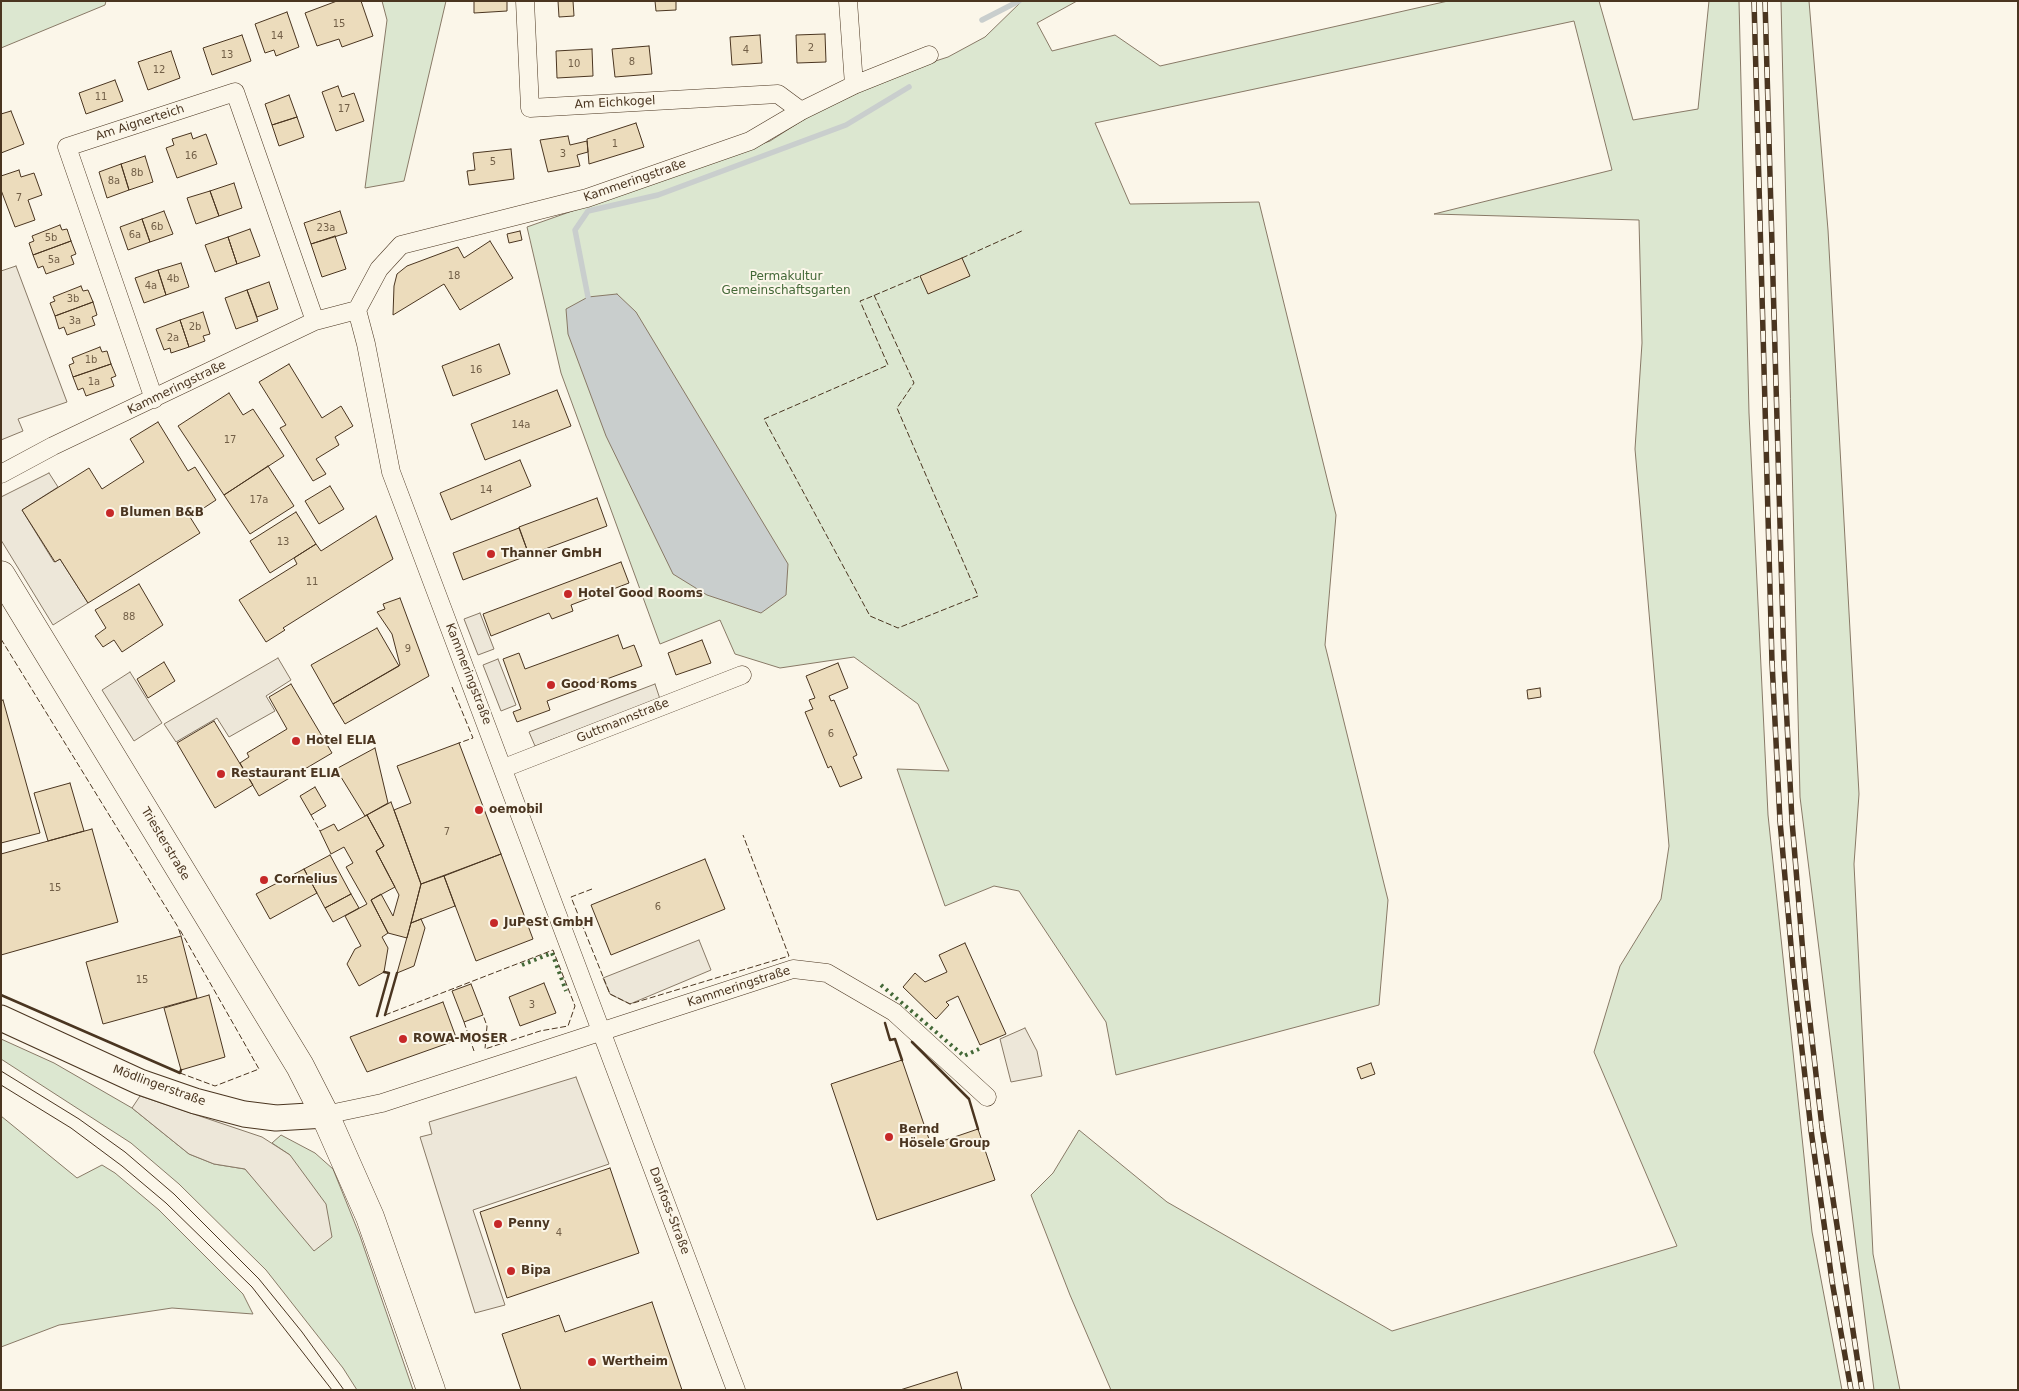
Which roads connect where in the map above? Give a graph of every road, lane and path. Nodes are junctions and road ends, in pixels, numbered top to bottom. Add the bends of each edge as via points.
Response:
1 (525, 1) edge
2 (848, 1) edge
3 (929, 54) dead end
4 (854, 85) junction
5 (801, 111) junction
6 (357, 310) junction
7 (315, 321) junction
8 (154, 399) junction
9 (1, 474) edge
10 (1, 575) edge
11 (742, 675) dead end
12 (504, 768) junction
13 (1, 1018) edge
14 (601, 1032) junction
15 (987, 1097) dead end
16 (325, 1115) junction
17 (431, 1390) edge
18 (736, 1390) edge

1 - 5 street, Am Eichkogel via 530,108 778,94
2 - 4 street
3 - 4 street, Kammeringstraße
4 - 5 street, Kammeringstraße
5 - 6 street, Kammeringstraße via 750,141 587,198 401,245 379,269
6 - 7 street, Kammeringstraße
6 - 12 street, Kammeringstraße via 391,472
7 - 8 street, Kammeringstraße
7 - 8 street, Am Aignerteich via 235,92 67,147
8 - 9 street, Kammeringstraße
10 - 16 main road, Triesterstraße via 300,1066
11 - 12 street, Guttmannstraße
12 - 14 street, Kammeringstraße
13 - 16 street, Mödlingerstraße via 140,1082 195,1101 244,1114 276,1118
14 - 15 street, Kammeringstraße via 793,969 827,973 894,1012
14 - 16 street, Kammeringstraße via 382,1103
14 - 18 street, Danfoss-Straße
16 - 17 main road, Triesterstraße via 370,1217

